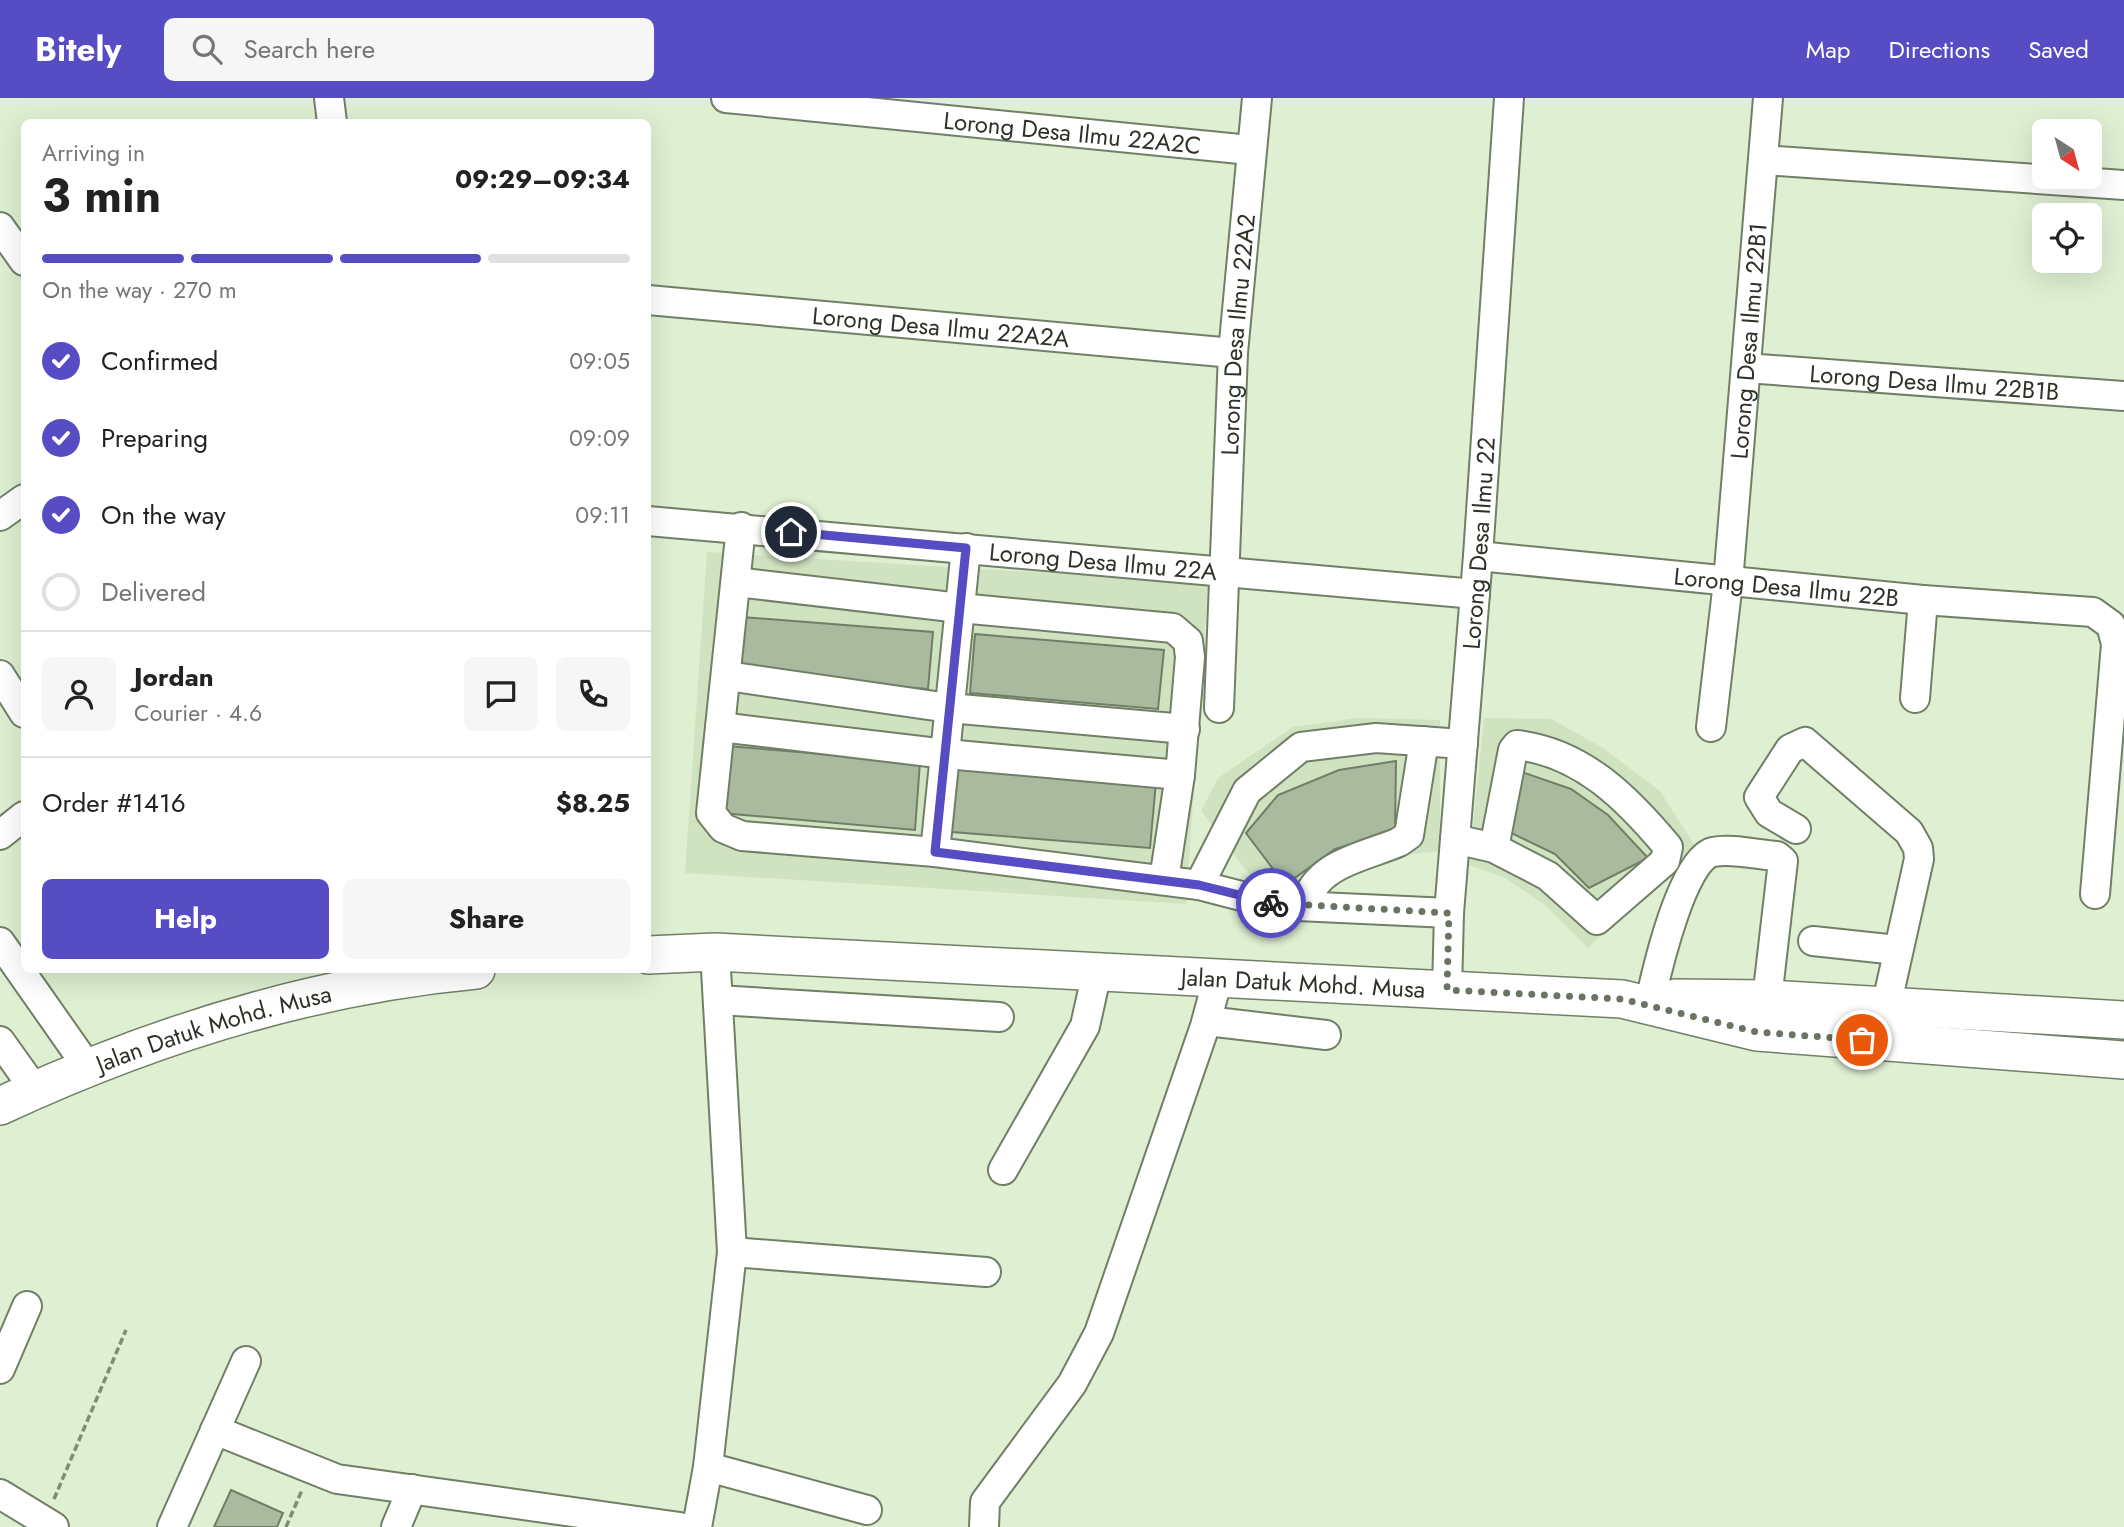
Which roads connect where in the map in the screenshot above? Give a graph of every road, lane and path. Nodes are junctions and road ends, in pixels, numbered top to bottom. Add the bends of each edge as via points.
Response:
1 (329, 98) edge
2 (726, 98) edge
3 (1257, 98) edge
4 (1509, 98) edge
5 (1768, 98) edge
6 (331, 119) edge
7 (1250, 149) junction
8 (1763, 160) junction
9 (2124, 186) edge
10 (0, 227) edge
11 (21, 257) edge
12 (651, 300) edge
13 (1233, 353) junction
14 (1746, 369) junction
15 (2124, 396) edge
16 (21, 501) edge
17 (0, 516) edge
18 (651, 521) edge
19 (741, 527) junction
20 (966, 548) junction
21 (1478, 556) junction
22 (1223, 570) junction
23 (736, 582) junction
24 (1728, 582) junction
25 (1475, 594) junction
26 (1923, 600) junction
27 (960, 608) junction
28 (10, 677) edge
29 (727, 677) junction
30 (1914, 698) dead end
31 (21, 705) edge
32 (949, 708) junction
33 (1219, 708) dead end
34 (720, 727) junction
35 (1711, 727) dead end
36 (1185, 729) junction
37 (1424, 741) junction
38 (1463, 744) junction
39 (946, 754) junction
40 (1180, 775) junction
41 (21, 818) edge
42 (1796, 829) dead end
43 (0, 835) edge
44 (1455, 839) junction
45 (1494, 848) junction
46 (935, 852) junction
47 (1164, 880) junction
48 (1199, 885) junction
49 (2095, 894) dead end
50 (1305, 906) junction
51 (1449, 913) junction
52 (1813, 941) dead end
53 (0, 942) edge
54 (1897, 950) junction
55 (715, 952) junction
56 (651, 955) edge
57 (21, 972) edge
58 (1097, 972) junction
59 (22, 973) edge
60 (425, 973) edge
61 (1218, 978) junction
62 (1447, 990) junction
63 (1636, 998) junction
64 (1767, 999) junction
65 (718, 1000) junction
66 (1886, 1007) junction
67 (999, 1017) dead end
68 (2124, 1020) edge
69 (1207, 1021) junction
70 (1326, 1035) dead end
71 (0, 1041) edge
72 (2124, 1060) edge
73 (89, 1069) junction
74 (34, 1090) junction
75 (0, 1107) edge
76 (1003, 1170) dead end
77 (732, 1252) junction
78 (986, 1272) dead end
79 (27, 1306) dead end
80 (126, 1330) dead end
81 (246, 1361) dead end
82 (0, 1369) edge
83 (215, 1430) junction
84 (708, 1467) junction
85 (311, 1468) junction
86 (412, 1489) junction
87 (0, 1494) edge
88 (867, 1510) dead end
89 (616, 1523) edge
90 (50, 1524) edge
91 (172, 1527) edge
92 (286, 1527) edge
93 (396, 1527) edge
94 (680, 1527) edge
95 (697, 1527) edge
96 (985, 1527) edge

1 - 6 street
2 - 7 street, Lorong Desa Ilmu 22A2C
3 - 7 street, Lorong Desa Ilmu 22A2
4 - 21 street, Lorong Desa Ilmu 22
5 - 8 street, Lorong Desa Ilmu 22B1
7 - 13 street, Lorong Desa Ilmu 22A2
8 - 9 street
8 - 14 street, Lorong Desa Ilmu 22B1
10 - 11 street
12 - 13 street, Lorong Desa Ilmu 22A2A
13 - 22 street, Lorong Desa Ilmu 22A2
14 - 15 street, Lorong Desa Ilmu 22B1B
14 - 24 street, Lorong Desa Ilmu 22B1
16 - 17 street
18 - 19 street, Lorong Desa Ilmu 22A
19 - 20 street, Lorong Desa Ilmu 22A
19 - 23 street
20 - 22 street, Lorong Desa Ilmu 22A
20 - 27 street
21 - 24 street, Lorong Desa Ilmu 22B
21 - 25 street, Lorong Desa Ilmu 22
22 - 25 street, Lorong Desa Ilmu 22A
22 - 33 street, Lorong Desa Ilmu 22A2
23 - 27 street
23 - 29 street
24 - 26 street, Lorong Desa Ilmu 22B
24 - 35 street, Lorong Desa Ilmu 22B1
25 - 38 street, Lorong Desa Ilmu 22
26 - 30 street
26 - 49 street, Lorong Desa Ilmu 22B via 2093,612 2111,625 2116,644
27 - 32 street
27 - 36 street via 1173,628 1188,641 1190,657
28 - 31 street
29 - 32 street
29 - 34 street
32 - 36 street
32 - 39 street
34 - 39 street
34 - 46 street via 711,813 723,828 742,836
36 - 40 street
37 - 38 street
37 - 48 street via 1376,738 1301,747 1247,791
37 - 50 street via 1409,835 1325,873 1314,883
38 - 44 street, Lorong Desa Ilmu 22
39 - 40 street
39 - 46 street
40 - 47 street
41 - 43 street
42 - 54 street via 1769,813 1759,797 1790,749 1805,742 1909,832 1918,848
44 - 45 street
44 - 51 street, Lorong Desa Ilmu 22
45 - 45 street via 1548,876 1597,920 1665,861 1668,853 1668,847 1632,803 1616,790 1576,765 1519,745 1513,750
46 - 47 street
47 - 48 street
48 - 50 street via 1276,905
50 - 51 street
51 - 62 street, Lorong Desa Ilmu 22
52 - 54 street
53 - 57 street
54 - 66 street
55 - 56 main road, Jalan Datuk Mohd. Musa
55 - 58 main road, Jalan Datuk Mohd. Musa
55 - 65 street
58 - 61 main road, Jalan Datuk Mohd. Musa
58 - 76 street via 1085,1026
59 - 73 street
60 - 73 main road, Jalan Datuk Mohd. Musa via 247,1014
61 - 62 main road, Jalan Datuk Mohd. Musa
61 - 69 street
62 - 63 main road, Jalan Datuk Mohd. Musa
63 - 64 main road, Jalan Datuk Mohd. Musa
63 - 64 street via 1677,904 1701,861 1716,852 1777,856 1783,861
63 - 72 main road, Jalan Datuk Mohd. Musa via 1757,1032
64 - 66 main road, Jalan Datuk Mohd. Musa
65 - 67 street
65 - 77 street
66 - 68 main road, Jalan Datuk Mohd. Musa
69 - 70 street
69 - 96 street via 1099,1333 1072,1384 985,1502
71 - 74 street
73 - 74 main road, Jalan Datuk Mohd. Musa
74 - 75 main road, Jalan Datuk Mohd. Musa
77 - 78 street
77 - 84 street
79 - 82 street
80 - 90 path
81 - 83 street
83 - 85 street
83 - 91 street
84 - 88 street
84 - 95 street
85 - 86 street via 337,1479
85 - 92 path
86 - 89 street
86 - 93 street
87 - 90 street
89 - 94 street

